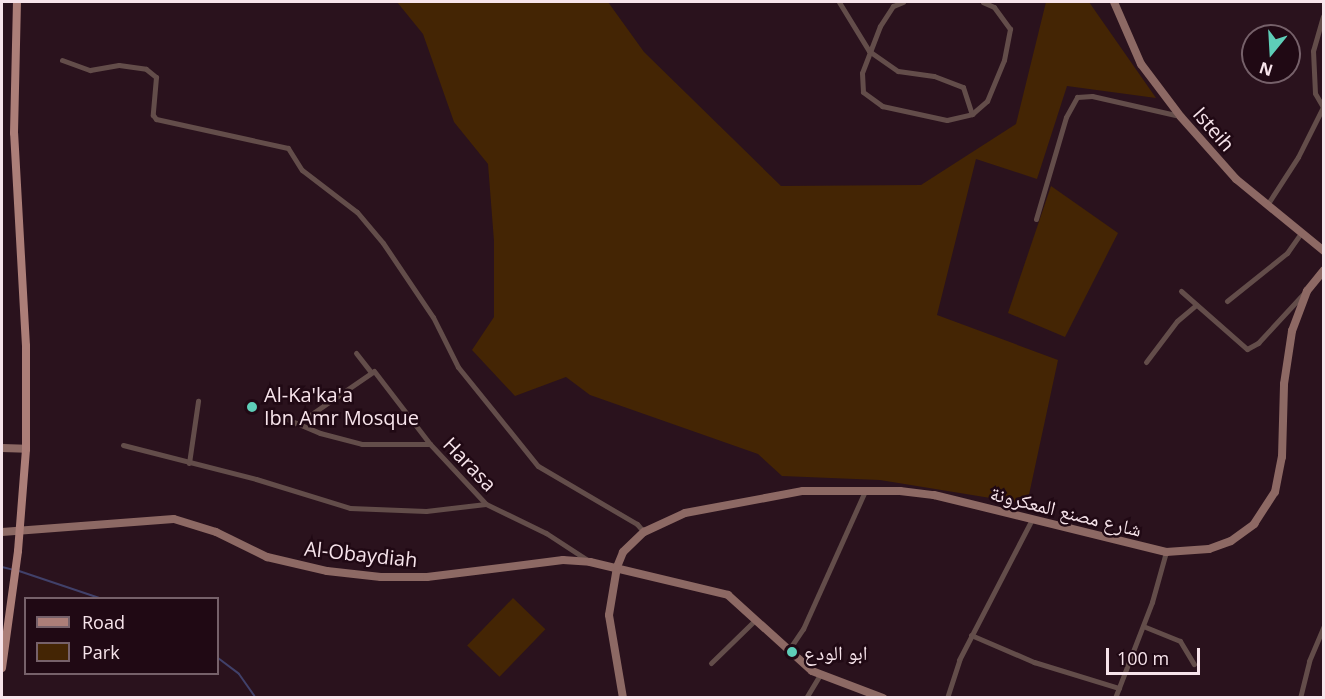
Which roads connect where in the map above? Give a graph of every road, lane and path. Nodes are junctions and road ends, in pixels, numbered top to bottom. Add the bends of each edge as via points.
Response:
1 (17, 2) edge
2 (839, 2) edge
3 (903, 2) edge
4 (983, 2) edge
5 (1114, 2) edge
6 (1323, 16) edge
7 (869, 51) junction
8 (62, 60) dead end
9 (972, 114) junction
10 (1181, 117) junction
11 (1267, 205) junction
12 (1036, 219) dead end
13 (1301, 233) junction
14 (1323, 251) edge
15 (1323, 270) edge
16 (1181, 291) dead end
17 (1306, 291) junction
18 (1227, 301) dead end
19 (1196, 305) junction
20 (356, 353) dead end
21 (1146, 362) dead end
22 (370, 371) junction
23 (198, 401) dead end
24 (282, 417) dead end
25 (297, 424) junction
26 (430, 444) junction
27 (123, 445) dead end
28 (2, 448) edge
29 (26, 449) junction
30 (189, 463) junction
31 (865, 490) junction
32 (486, 504) junction
33 (1032, 519) junction
34 (2, 532) edge
35 (644, 532) junction
36 (1166, 552) junction
37 (590, 562) junction
38 (617, 567) junction
39 (755, 621) junction
40 (1143, 626) junction
41 (1323, 626) edge
42 (971, 635) junction
43 (788, 651) junction
44 (711, 663) dead end
45 (1194, 664) dead end
46 (2, 668) edge
47 (820, 675) junction
48 (1119, 688) junction
49 (623, 698) edge
50 (806, 698) edge
51 (883, 698) edge
52 (947, 698) edge
53 (1115, 698) edge
54 (1300, 698) edge

1 - 29 main road via 14,133 26,346
2 - 7 street
3 - 7 street via 893,6
4 - 9 street via 994,7 1010,29 997,81 987,102
5 - 10 street, Isteih via 1141,64
6 - 11 street via 1313,51 1315,93 1323,107 1298,157
7 - 9 street via 898,71 934,76 963,87
7 - 9 street via 862,73 863,92 882,106 947,120
8 - 35 street via 90,70 119,65 146,69 156,77 156,119 288,148 302,170 357,212 383,243 434,317 458,367 538,466 637,524
10 - 11 street, Isteih via 1236,179
10 - 12 street via 1092,96 1077,97 1060,135
11 - 13 street, Isteih
13 - 14 street, Isteih
13 - 18 street via 1287,253
15 - 17 street, شارع مصنع المعكرونة
16 - 19 street
17 - 19 street via 1258,343 1247,349
17 - 36 street, شارع مصنع المعكرونة via 1287,357 1282,457 1269,503 1254,524 1231,541 1209,549
19 - 21 street via 1177,321
20 - 22 street
22 - 25 street
22 - 26 street via 388,387
23 - 30 street
24 - 25 street, Harasa
25 - 26 street, Harasa via 362,444
26 - 32 street, Harasa
27 - 30 street
28 - 29 street
29 - 46 main road via 18,551
30 - 32 street via 256,478 324,502 375,512
31 - 33 street, شارع مصنع المعكرونة via 934,495
31 - 35 street, شارع مصنع المعكرونة via 803,491 724,504 686,513
31 - 43 street via 803,629
32 - 37 street, Harasa via 546,533
33 - 36 street, شارع مصنع المعكرونة
33 - 42 street
34 - 37 street, Al-Obaydiah via 174,519 216,532 267,557 327,571 381,577 427,577 563,560
35 - 38 street, شارع مصنع المعكرونة via 623,552
36 - 40 street
37 - 38 street, Al-Obaydiah
38 - 39 street, Al-Obaydiah via 728,595
38 - 49 street via 609,615
39 - 43 street, Al-Obaydiah
39 - 44 street
40 - 45 street via 1180,641
40 - 48 street
41 - 54 street
42 - 48 street via 1034,662
42 - 52 street via 952,674
43 - 47 street, Al-Obaydiah
47 - 50 street
47 - 51 street, Al-Obaydiah
48 - 53 street

